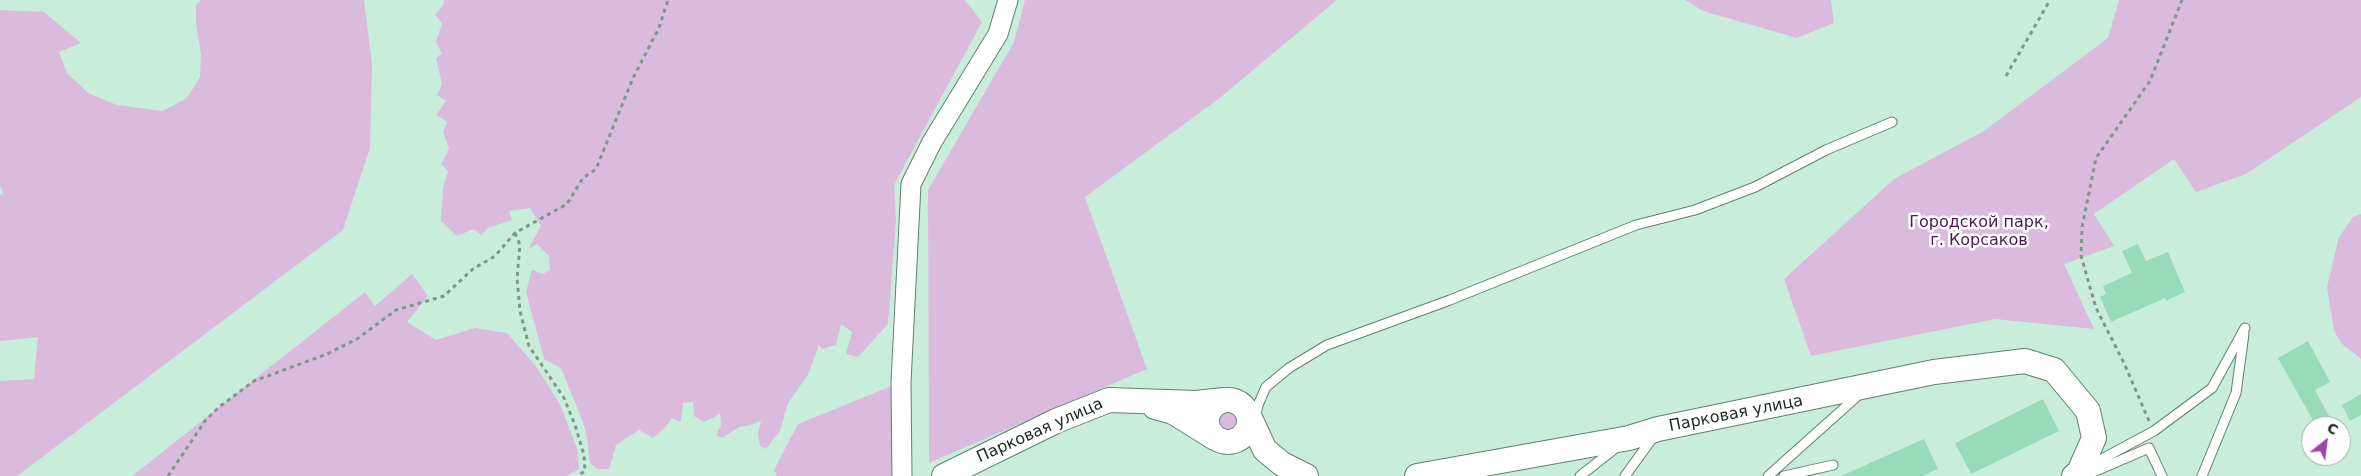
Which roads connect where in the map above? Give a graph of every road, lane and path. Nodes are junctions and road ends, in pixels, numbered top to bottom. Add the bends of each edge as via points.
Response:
1 (668, 0) edge
2 (1008, 0) edge
3 (2050, 0) edge
4 (2182, 0) edge
5 (2006, 76) dead end
6 (1892, 122) dead end
7 (515, 233) junction
8 (2124, 363) dead end
9 (1867, 388) junction
10 (1109, 400) junction
11 (1224, 400) junction
12 (1252, 423) junction
13 (1658, 430) junction
14 (1629, 438) junction
15 (1221, 440) junction
16 (1833, 465) dead end
17 (578, 475) dead end
18 (2079, 475) edge
19 (168, 476) edge
20 (902, 476) edge
21 (944, 476) edge
22 (1301, 476) edge
23 (1306, 476) edge
24 (1417, 476) edge
25 (1580, 476) edge
26 (1625, 476) edge
27 (1768, 476) edge
28 (1784, 476) edge
29 (2162, 476) edge
30 (2202, 476) edge

1 - 7 path via 659,28 633,78 596,169 583,178 567,204
2 - 20 street via 998,34 932,142 911,184 901,382
3 - 5 path
4 - 8 path via 2150,81 2096,158 2087,192 2081,256 2096,308
6 - 12 lane via 1826,150 1755,187 1695,210 1636,225 1450,300 1327,345 1289,368 1266,387
7 - 17 path via 520,245 517,278 520,311 529,346 564,398 575,425 585,471
7 - 19 path via 495,256 473,269 444,296 396,310 357,339 327,354 254,381 206,420
9 - 13 street, Парковая улица
9 - 18 street, Парковая улица via 1934,372 2025,361 2054,370 2088,411 2094,438
9 - 27 lane
10 - 11 street, Парковая улица via 1196,403
10 - 15 street, Парковая улица via 1173,412
10 - 21 street, Парковая улица via 1056,421
11 - 12 street via 1235,400 1244,406
11 - 15 street via 1215,404 1206,421 1209,430
12 - 15 street via 1239,439
12 - 23 street via 1265,450 1282,464
13 - 14 street, Парковая улица
13 - 26 lane
14 - 24 street, Парковая улица
14 - 25 lane
15 - 22 street, Парковая улица via 1264,465
16 - 28 lane
18 - 29 lane via 2149,448
18 - 30 lane via 2099,459 2154,431 2212,388 2245,328 2236,393

